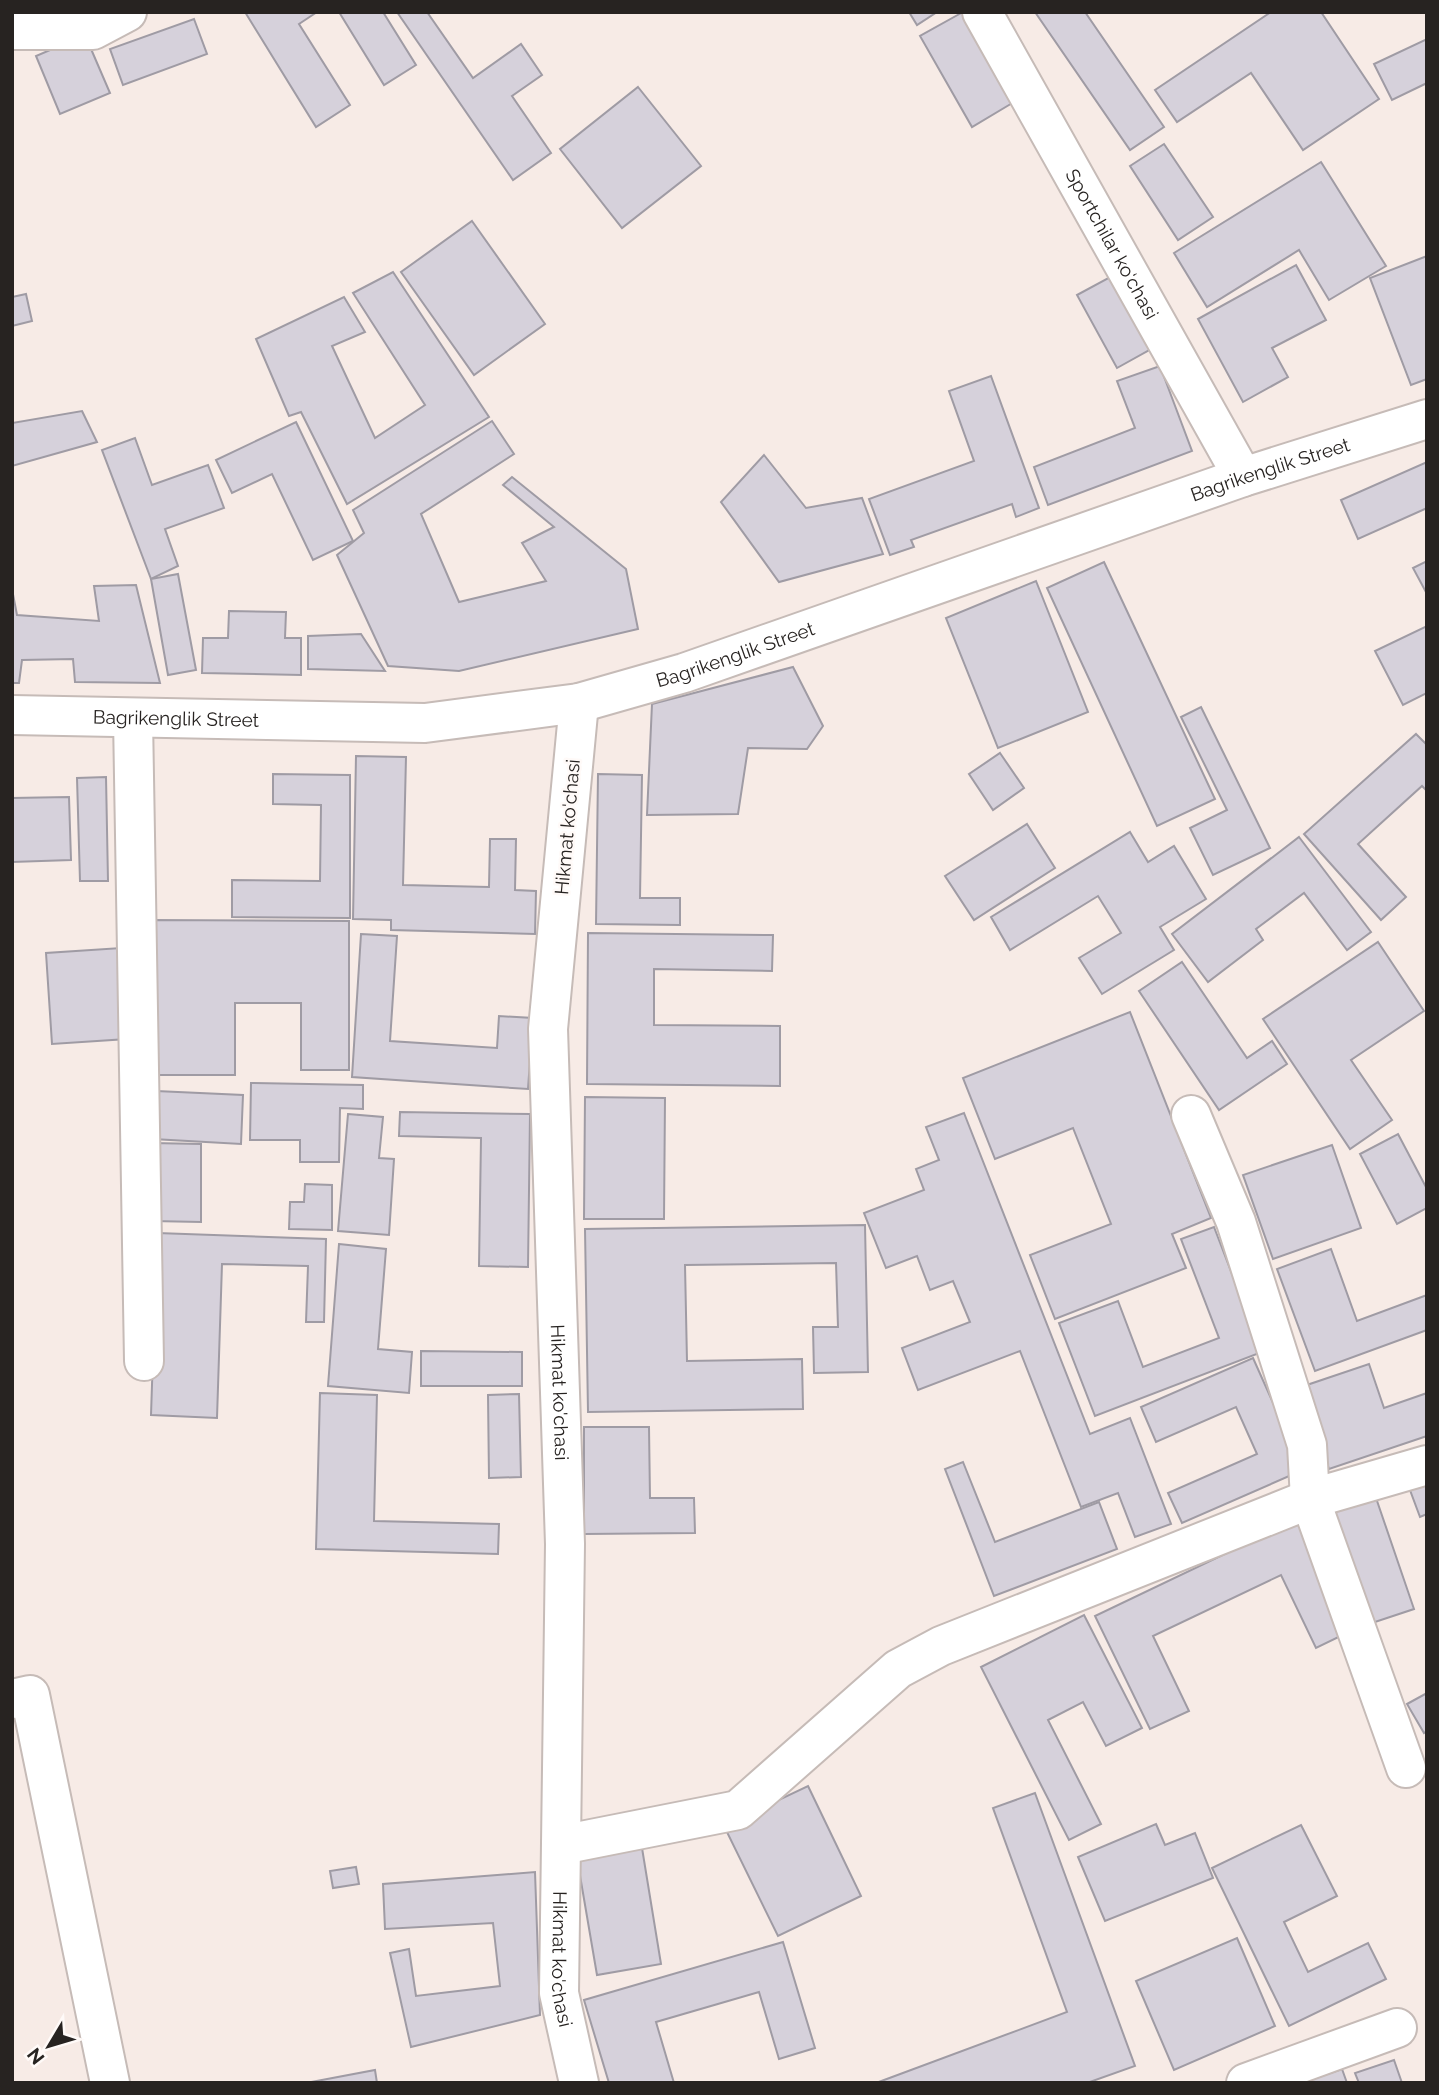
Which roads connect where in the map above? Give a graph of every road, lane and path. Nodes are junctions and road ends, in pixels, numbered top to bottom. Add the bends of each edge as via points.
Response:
1 (127, 12) edge
2 (982, 12) edge
3 (12, 30) edge
4 (1427, 419) edge
5 (1243, 477) junction
6 (579, 703) junction
7 (12, 715) edge
8 (133, 718) junction
9 (1191, 1115) dead end
10 (144, 1361) dead end
11 (1427, 1465) edge
12 (1310, 1499) junction
13 (12, 1699) edge
14 (1406, 1768) dead end
15 (561, 1845) junction
16 (1396, 2028) dead end
17 (110, 2083) edge
18 (579, 2083) edge
19 (1246, 2083) edge

1 - 3 street via 93,30
2 - 5 street, Sportchilar ko‘chasi
4 - 5 street, Bagrikenglik Street
5 - 6 street, Bagrikenglik Street via 684,673
6 - 8 street, Bagrikenglik Street via 425,723
6 - 15 street, Hikmat ko'chasi via 548,1029 565,1544
7 - 8 street, Bagrikenglik Street
8 - 10 street
9 - 12 street via 1236,1222 1307,1446
11 - 12 street
12 - 14 street
12 - 15 street via 972,1633 909,1664 738,1810
13 - 17 street via 30,1696
15 - 18 street, Hikmat ko'chasi via 559,1993
16 - 19 street

